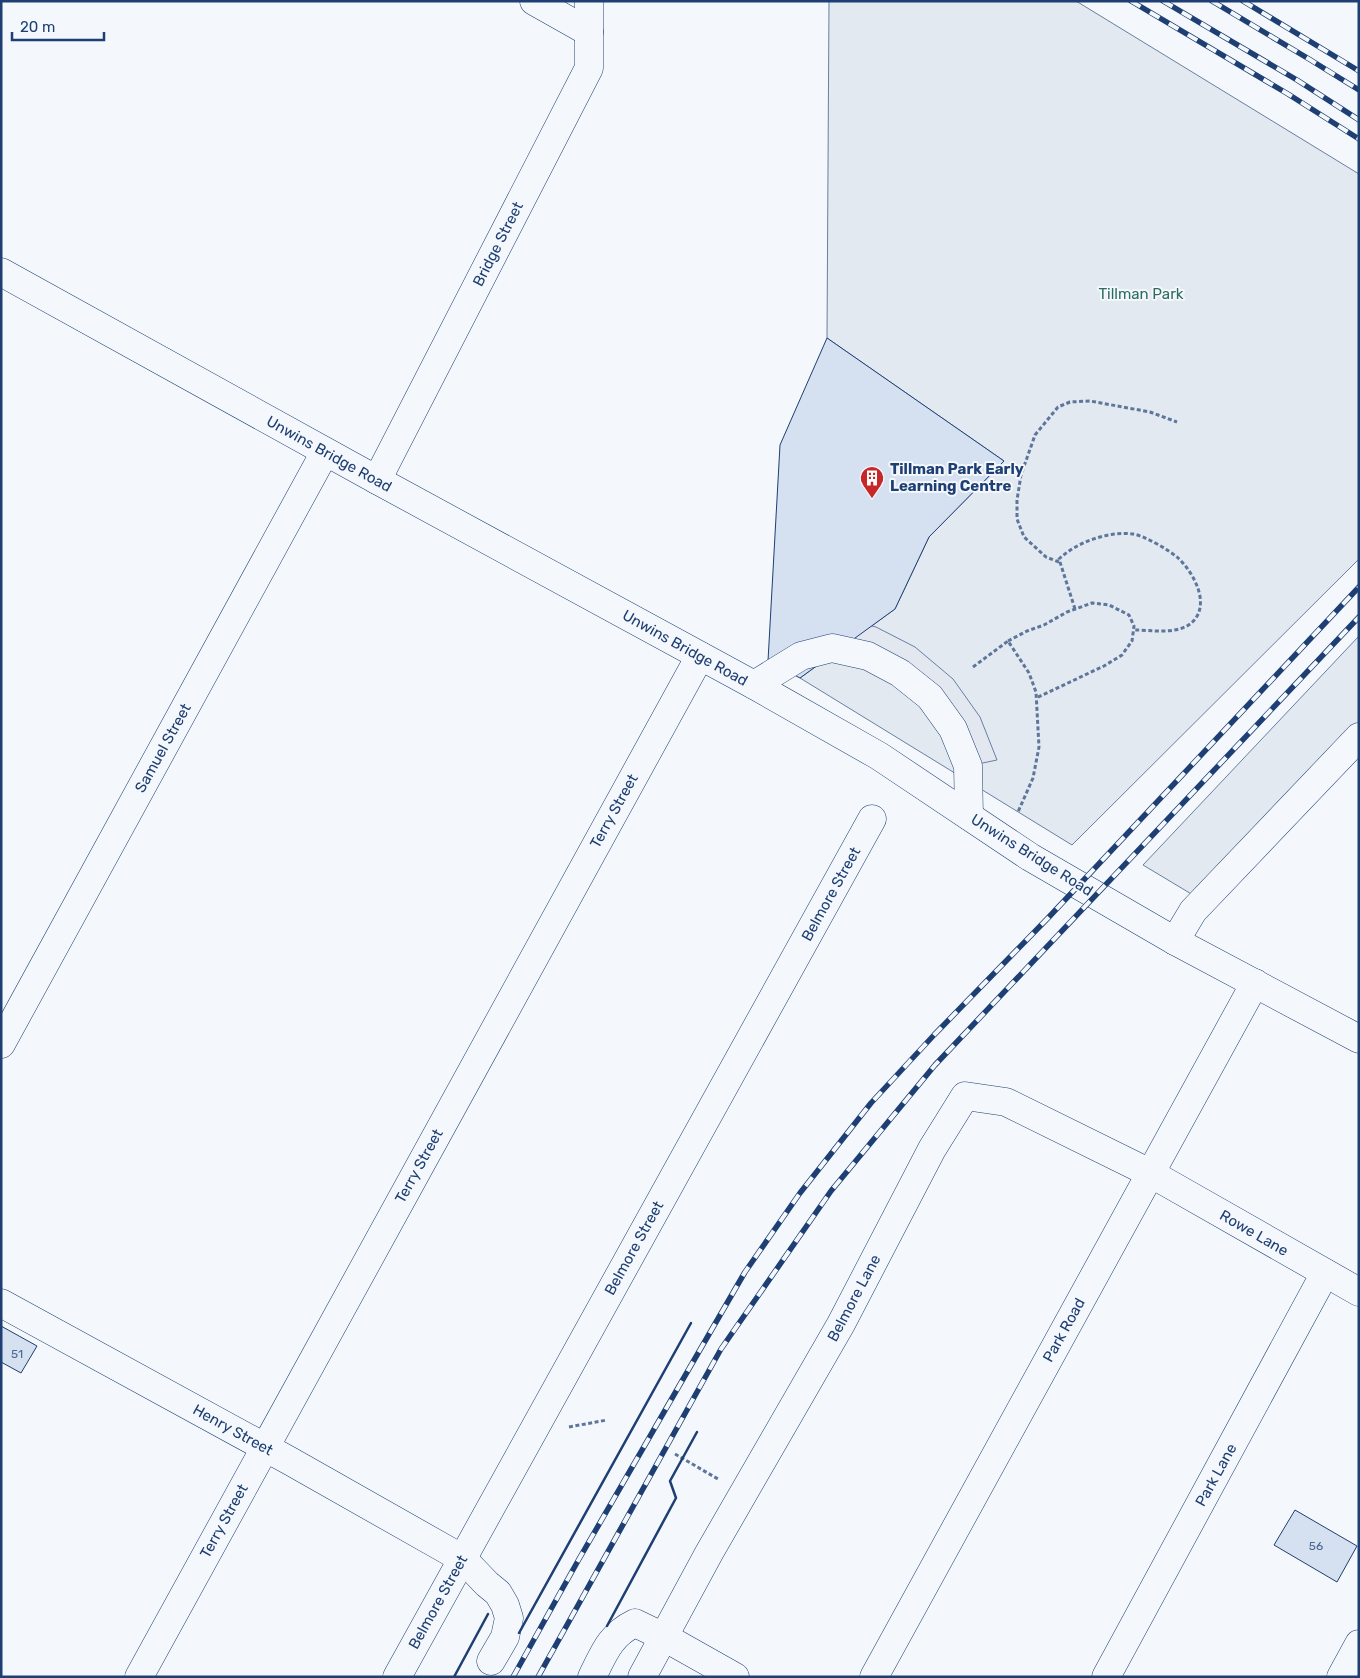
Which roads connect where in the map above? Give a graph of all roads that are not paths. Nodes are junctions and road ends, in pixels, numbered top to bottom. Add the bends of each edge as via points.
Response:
1 (534, 1) edge
2 (589, 1) edge
3 (589, 32) junction
4 (1, 272) edge
5 (325, 452) junction
6 (377, 480) junction
7 (700, 656) junction
8 (754, 685) junction
9 (1359, 737) edge
10 (969, 816) junction
11 (872, 819) dead end
12 (1175, 941) junction
13 (1255, 983) junction
14 (1359, 1039) edge
15 (1, 1044) edge
16 (1150, 1173) junction
17 (1325, 1273) junction
18 (1359, 1292) edge
19 (1, 1303) edge
20 (265, 1447) junction
21 (463, 1559) junction
22 (664, 1637) junction
23 (1359, 1644) edge
24 (491, 1661) dead end
25 (139, 1677) edge
26 (397, 1677) edge
27 (592, 1677) edge
28 (642, 1677) edge
29 (735, 1677) edge
30 (874, 1677) edge
31 (1106, 1677) edge
32 (1341, 1677) edge

1 - 3 street
2 - 3 street, Bridge Street
3 - 6 street, Bridge Street via 589,68
4 - 5 street, Unwins Bridge Road
5 - 6 street, Unwins Bridge Road
5 - 15 street, Samuel Street
6 - 7 street, Unwins Bridge Road
7 - 8 street, Unwins Bridge Road
7 - 20 street, Terry Street
8 - 10 street, Unwins Bridge Road via 879,756
8 - 10 street via 801,656 832,648 868,656 900,673 930,698 954,729 968,766
9 - 12 street via 1193,911
10 - 12 street, Unwins Bridge Road via 1030,856
11 - 21 street, Belmore Street
12 - 13 street, Unwins Bridge Road
13 - 14 street, Unwins Bridge Road
13 - 16 street, Park Road
16 - 17 street, Rowe Lane
16 - 22 street, Belmore Lane via 1006,1102 965,1096 932,1148 841,1324
16 - 30 street, Park Road
17 - 18 street, Rowe Lane
17 - 31 street, Park Lane
19 - 20 street, Henry Street
20 - 21 street, Henry Street
20 - 25 street, Terry Street
21 - 24 street, Henry Street via 498,1593 509,1618 505,1637
21 - 26 street, Belmore Street
22 - 27 street via 635,1623 622,1629 611,1640
22 - 28 street, Belmore Lane
22 - 29 street
23 - 32 street

